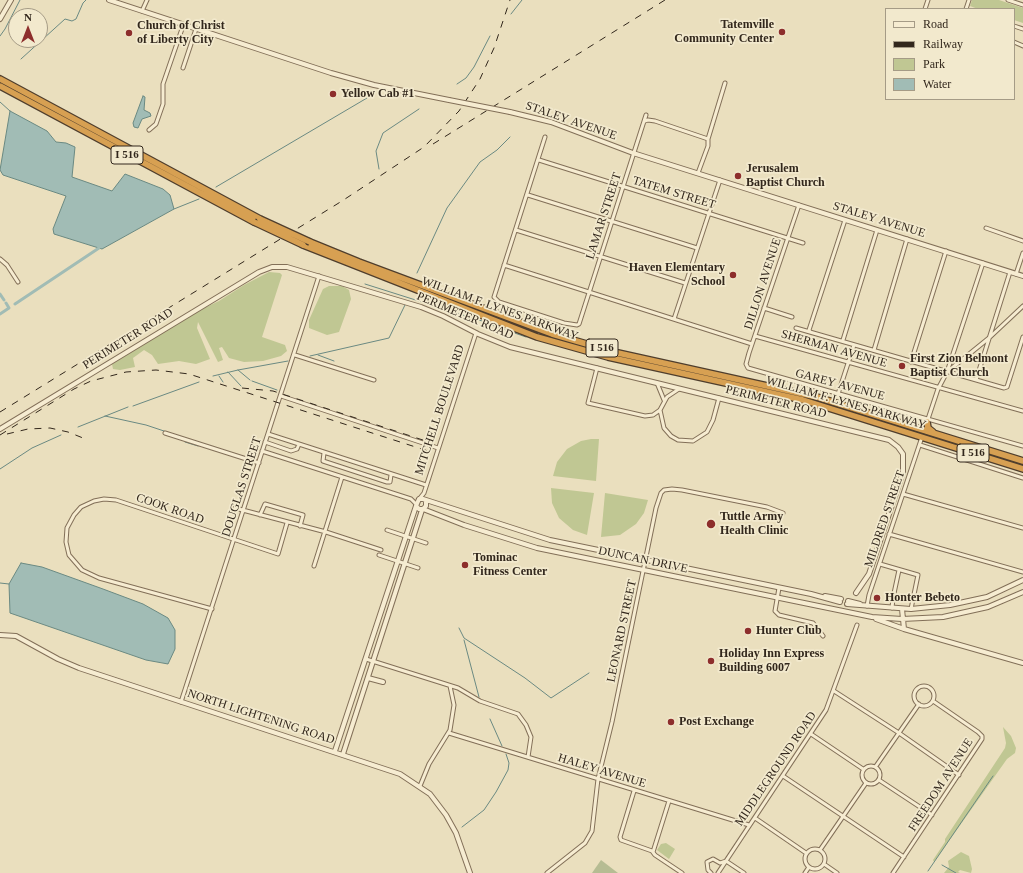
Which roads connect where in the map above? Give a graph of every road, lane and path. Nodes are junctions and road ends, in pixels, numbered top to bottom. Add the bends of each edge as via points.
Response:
1 (11, 0) edge
2 (109, 0) edge
3 (147, 0) edge
4 (1008, 0) edge
5 (1023, 5) edge
6 (142, 11) junction
7 (0, 19) edge
8 (183, 26) junction
9 (196, 29) junction
10 (183, 68) dead end
11 (0, 79) edge
12 (725, 83) dead end
13 (0, 86) edge
14 (646, 115) dead end
15 (645, 121) junction
16 (149, 130) dead end
17 (545, 137) dead end
18 (708, 139) junction
19 (633, 153) junction
20 (539, 160) junction
21 (698, 173) junction
22 (720, 180) junction
23 (623, 186) junction
24 (528, 195) junction
25 (799, 205) junction
26 (708, 213) junction
27 (845, 220) junction
28 (611, 222) junction
29 (986, 228) dead end
30 (516, 230) junction
31 (877, 230) junction
32 (787, 238) junction
33 (907, 239) junction
34 (1023, 241) edge
35 (803, 243) dead end
36 (697, 248) junction
37 (946, 251) junction
38 (1023, 253) edge
39 (600, 257) junction
40 (0, 259) edge
41 (983, 263) junction
42 (504, 265) junction
43 (1010, 272) junction
44 (1016, 274) junction
45 (319, 276) junction
46 (1023, 276) edge
47 (18, 282) dead end
48 (685, 283) junction
49 (589, 292) junction
50 (1023, 306) edge
51 (764, 308) junction
52 (792, 317) dead end
53 (674, 320) junction
54 (796, 328) dead end
55 (810, 332) junction
56 (476, 333) junction
57 (755, 336) junction
58 (1023, 337) edge
59 (989, 338) junction
60 (843, 340) junction
61 (752, 344) junction
62 (854, 345) junction
63 (874, 350) junction
64 (295, 355) junction
65 (911, 362) junction
66 (849, 363) junction
67 (597, 368) junction
68 (748, 368) joint
69 (947, 372) junction
70 (374, 380) dead end
71 (976, 380) junction
72 (657, 382) junction
73 (682, 389) junction
74 (938, 389) junction
75 (838, 394) junction
76 (281, 396) junction
77 (719, 398) junction
78 (664, 400) junction
79 (660, 410) junction
80 (1023, 411) edge
81 (927, 420) junction
82 (916, 428) junction
83 (0, 429) edge
84 (165, 434) dead end
85 (268, 434) junction
86 (937, 435) junction
87 (922, 437) junction
88 (265, 442) junction
89 (299, 444) junction
90 (920, 445) junction
91 (1023, 446) edge
92 (438, 448) junction
93 (262, 451) junction
94 (324, 453) junction
95 (1023, 461) edge
96 (258, 463) junction
97 (1023, 469) edge
98 (391, 475) junction
99 (342, 478) junction
100 (1023, 478) edge
101 (426, 485) junction
102 (424, 493) junction
103 (903, 494) junction
104 (412, 499) junction
105 (419, 499) junction
106 (426, 501) junction
107 (416, 505) junction
108 (234, 508) dead end
109 (423, 509) junction
110 (243, 511) junction
111 (431, 513) junction
112 (783, 513) dead end
113 (260, 516) junction
114 (420, 516) junction
115 (287, 523) junction
116 (300, 526) junction
117 (1023, 528) edge
118 (387, 530) dead end
119 (517, 530) junction
120 (326, 532) junction
121 (527, 533) junction
122 (889, 534) junction
123 (406, 536) junction
124 (412, 538) junction
125 (234, 540) junction
126 (513, 540) junction
127 (426, 543) dead end
128 (523, 543) junction
129 (381, 550) dead end
130 (379, 555) dead end
131 (398, 560) junction
132 (645, 560) junction
133 (405, 563) junction
134 (880, 564) junction
135 (314, 566) dead end
136 (418, 568) dead end
137 (644, 570) junction
138 (900, 570) junction
139 (1023, 572) edge
140 (1023, 580) edge
141 (779, 588) junction
142 (389, 589) junction
143 (395, 591) junction
144 (1023, 592) edge
145 (856, 593) dead end
146 (777, 598) junction
147 (841, 601) dead end
148 (848, 602) dead end
149 (866, 606) junction
150 (892, 608) junction
151 (212, 609) junction
152 (902, 609) junction
153 (911, 609) junction
154 (863, 615) junction
155 (872, 617) junction
156 (902, 619) junction
157 (858, 625) dead end
158 (904, 629) junction
159 (0, 635) edge
160 (823, 636) dead end
161 (366, 659) junction
162 (373, 661) junction
163 (1023, 664) edge
164 (368, 678) junction
165 (383, 682) dead end
166 (450, 686) junction
167 (834, 691) junction
168 (933, 701) junction
169 (181, 702) junction
170 (919, 704) junction
171 (345, 723) junction
172 (352, 726) junction
173 (449, 733) junction
174 (899, 733) junction
175 (811, 734) junction
176 (335, 751) junction
177 (343, 754) junction
178 (528, 757) junction
179 (876, 766) junction
180 (863, 769) junction
181 (959, 775) junction
182 (783, 776) junction
183 (598, 779) junction
184 (879, 780) junction
185 (866, 783) junction
186 (420, 786) junction
187 (634, 790) junction
188 (669, 801) junction
189 (932, 815) junction
190 (843, 816) junction
191 (755, 818) junction
192 (749, 826) junction
193 (820, 850) junction
194 (653, 852) junction
195 (806, 853) junction
196 (904, 857) junction
197 (726, 861) junction
198 (824, 864) junction
199 (809, 867) junction
200 (470, 873) edge
201 (547, 873) edge
202 (682, 873) edge
203 (711, 873) edge
204 (718, 873) edge
205 (744, 873) edge
206 (805, 873) edge
207 (837, 873) edge
208 (893, 873) edge

1 - 7 street
2 - 6 street, STALEY AVENUE
3 - 6 street
4 - 5 street
6 - 8 street, STALEY AVENUE
8 - 9 street, STALEY AVENUE
8 - 16 street via 163,84 163,104 156,124
9 - 10 street
9 - 19 street, STALEY AVENUE, bridge via 374,85 551,122
11 - 82 highway, WILLIAM F. LYNES PARKWAY / I 516, bridge via 260,219 358,262 552,334 618,353 817,397
12 - 18 street
13 - 87 highway, WILLIAM F. LYNES PARKWAY / I 516, bridge via 254,222 303,245 537,337 608,357 803,400
14 - 15 street, LAMAR STREET
15 - 18 street via 655,121
15 - 19 street, LAMAR STREET
17 - 20 street
18 - 21 street
19 - 21 street, STALEY AVENUE
19 - 23 street, LAMAR STREET
20 - 23 street, TATEM STREET
20 - 24 street
21 - 22 street, STALEY AVENUE
22 - 25 street, STALEY AVENUE
22 - 26 street
23 - 26 street, TATEM STREET
23 - 28 street, LAMAR STREET
24 - 28 street
24 - 30 street
25 - 27 street, STALEY AVENUE
25 - 32 street, DILLON AVENUE
26 - 32 street, TATEM STREET
26 - 36 street
27 - 31 street, STALEY AVENUE
27 - 55 street
28 - 36 street
28 - 39 street, LAMAR STREET
29 - 34 street
30 - 39 street
30 - 42 street
31 - 33 street, STALEY AVENUE
31 - 60 street
32 - 35 street, TATEM STREET
32 - 51 street, DILLON AVENUE
33 - 37 street, STALEY AVENUE
33 - 63 street
36 - 48 street
37 - 41 street, STALEY AVENUE
37 - 65 street
38 - 44 street
39 - 48 street
39 - 49 street, LAMAR STREET
40 - 47 street
41 - 43 street, STALEY AVENUE
41 - 69 street
42 - 49 street
42 - 49 street, LAMAR STREET via 494,297 499,302 573,326 579,324
43 - 44 street, STALEY AVENUE
43 - 59 street
44 - 46 street, STALEY AVENUE
45 - 56 street, PERIMETER ROAD via 432,311
45 - 64 street, DOUGLAS STREET
45 - 83 street, PERIMETER ROAD via 281,266 259,272
48 - 53 street
49 - 53 street
50 - 59 street
51 - 52 street
51 - 57 street, DILLON AVENUE
53 - 61 street
54 - 55 street
55 - 60 street
56 - 67 street, PERIMETER ROAD via 510,346
56 - 92 street, MITCHELL BOULEVARD
57 - 61 street, DILLON AVENUE
57 - 66 street, SHERMAN AVENUE
58 - 71 street via 1007,387
59 - 69 street
59 - 71 street
60 - 62 street
61 - 68 street, DILLON AVENUE via 746,364
62 - 63 street
62 - 66 street
63 - 65 street
64 - 70 street
64 - 76 street, DOUGLAS STREET
65 - 69 street
66 - 74 street, SHERMAN AVENUE
66 - 75 street
67 - 72 street, PERIMETER ROAD
67 - 79 street via 588,403 645,416 653,415
68 - 75 street, GAREY AVENUE
69 - 71 street
69 - 74 street
72 - 73 street, PERIMETER ROAD
72 - 78 street
73 - 77 street, PERIMETER ROAD
73 - 78 street
74 - 80 street, SHERMAN AVENUE
74 - 81 street
75 - 81 street, GAREY AVENUE
76 - 85 street, DOUGLAS STREET
76 - 92 street
77 - 79 street via 708,432 692,441 678,440 671,436 664,428
77 - 145 street, PERIMETER ROAD via 884,438 901,450 904,458 903,472 869,574
78 - 79 street
81 - 82 highway via 923,427
81 - 86 highway via 928,429
81 - 91 street, GAREY AVENUE
82 - 86 highway, WILLIAM F. LYNES PARKWAY / I 516
84 - 96 street
85 - 88 street, DOUGLAS STREET
85 - 89 street
86 - 95 highway, WILLIAM F. LYNES PARKWAY / I 516
87 - 90 street, MILDRED STREET
87 - 97 highway, WILLIAM F. LYNES PARKWAY / I 516
88 - 89 street via 291,451 297,449
88 - 93 street, DOUGLAS STREET
89 - 94 street
90 - 100 street
90 - 103 street, MILDRED STREET
92 - 101 street, MITCHELL BOULEVARD
93 - 96 street, DOUGLAS STREET
93 - 99 street
94 - 98 street
94 - 98 street via 323,461 387,482 390,482
96 - 110 street, DOUGLAS STREET
98 - 101 street
99 - 104 street
99 - 120 street
101 - 102 street, MITCHELL BOULEVARD
102 - 105 street, MITCHELL BOULEVARD
102 - 106 street, MITCHELL BOULEVARD
103 - 117 street
103 - 122 street, MILDRED STREET
104 - 105 street
104 - 107 street
105 - 106 street, DUNCAN DRIVE
105 - 107 street
106 - 109 street
106 - 119 street, DUNCAN DRIVE
107 - 109 street, DUNCAN DRIVE
107 - 123 street
108 - 110 street
109 - 111 street, DUNCAN DRIVE
109 - 114 street
110 - 113 street
110 - 125 street, DOUGLAS STREET
111 - 114 street
111 - 126 street, DUNCAN DRIVE
112 - 132 street, LEONARD STREET via 767,507 687,491 664,490 660,493
113 - 115 street
113 - 116 street via 265,504 303,514
114 - 124 street
115 - 116 street
115 - 125 street, COOK ROAD via 278,554
116 - 120 street
118 - 123 street
119 - 121 street, DUNCAN DRIVE
119 - 126 street
120 - 129 street
120 - 135 street
121 - 128 street
121 - 132 street, DUNCAN DRIVE
122 - 134 street, MILDRED STREET
122 - 139 street
123 - 124 street
123 - 131 street
124 - 127 street
124 - 133 street
125 - 151 street, DOUGLAS STREET
125 - 151 street, COOK ROAD via 108,499 94,501 81,507 67,528 68,550 73,562 82,570 99,578
126 - 128 street, DUNCAN DRIVE
128 - 137 street, DUNCAN DRIVE
130 - 131 street
131 - 133 street
131 - 142 street
132 - 137 street, LEONARD STREET
132 - 141 street, DUNCAN DRIVE
133 - 136 street
133 - 143 street
134 - 138 street
134 - 149 street, MILDRED STREET
137 - 146 street, DUNCAN DRIVE
137 - 183 street, LEONARD STREET
138 - 150 street
138 - 153 street via 918,575
140 - 153 street via 1006,589 963,603
141 - 146 street
141 - 147 street, DUNCAN DRIVE
142 - 143 street
142 - 161 street
143 - 162 street
144 - 156 street via 968,613
146 - 154 street, DUNCAN DRIVE
146 - 160 street via 775,611 779,615 813,623
148 - 149 street
149 - 150 street
149 - 154 street
150 - 152 street
151 - 169 street, DOUGLAS STREET
152 - 153 street
152 - 156 street
154 - 155 street, DUNCAN DRIVE
155 - 156 street
155 - 158 street
156 - 158 street
157 - 167 street, MIDDLEGROUND ROAD
158 - 163 street
159 - 169 street, NORTH LIGHTENING ROAD via 16,636 68,664
161 - 162 street
161 - 171 street
162 - 164 street
162 - 166 street
164 - 165 street
164 - 172 street
166 - 173 street via 454,717
166 - 178 street via 480,702 518,714 529,731 531,742
167 - 174 street
167 - 175 street, MIDDLEGROUND ROAD
168 - 170 street via 926,706
168 - 170 street via 933,691 922,686 915,693 915,699
168 - 181 street, FREEDOM AVENUE via 982,736
169 - 176 street, NORTH LIGHTENING ROAD
170 - 174 street
171 - 172 street
171 - 176 street
172 - 177 street
173 - 178 street, HALEY AVENUE
173 - 186 street via 429,764
174 - 179 street
174 - 181 street
175 - 180 street
175 - 182 street, MIDDLEGROUND ROAD
176 - 177 street, NORTH LIGHTENING ROAD
177 - 186 street, NORTH LIGHTENING ROAD via 400,774
178 - 183 street, HALEY AVENUE
179 - 180 street
179 - 184 street via 881,774
180 - 185 street via 862,778
181 - 189 street, FREEDOM AVENUE
182 - 190 street
182 - 191 street, MIDDLEGROUND ROAD
183 - 187 street, HALEY AVENUE
183 - 201 street, LEONARD STREET via 590,838
184 - 185 street via 871,784
184 - 189 street
185 - 190 street
186 - 200 street, NORTH LIGHTENING ROAD via 437,803 452,825
187 - 188 street, HALEY AVENUE
187 - 194 street via 620,838 623,842
188 - 192 street, HALEY AVENUE
188 - 194 street
189 - 196 street, FREEDOM AVENUE
190 - 193 street
190 - 196 street
191 - 192 street, MIDDLEGROUND ROAD
191 - 195 street
192 - 197 street, MIDDLEGROUND ROAD
193 - 195 street via 814,848
193 - 198 street via 824,855
194 - 202 street
195 - 199 street via 805,862
196 - 208 street, FREEDOM AVENUE
197 - 203 street via 720,863 713,859 707,862
197 - 204 street, MIDDLEGROUND ROAD
197 - 205 street
198 - 199 street via 815,869
198 - 207 street
199 - 206 street

